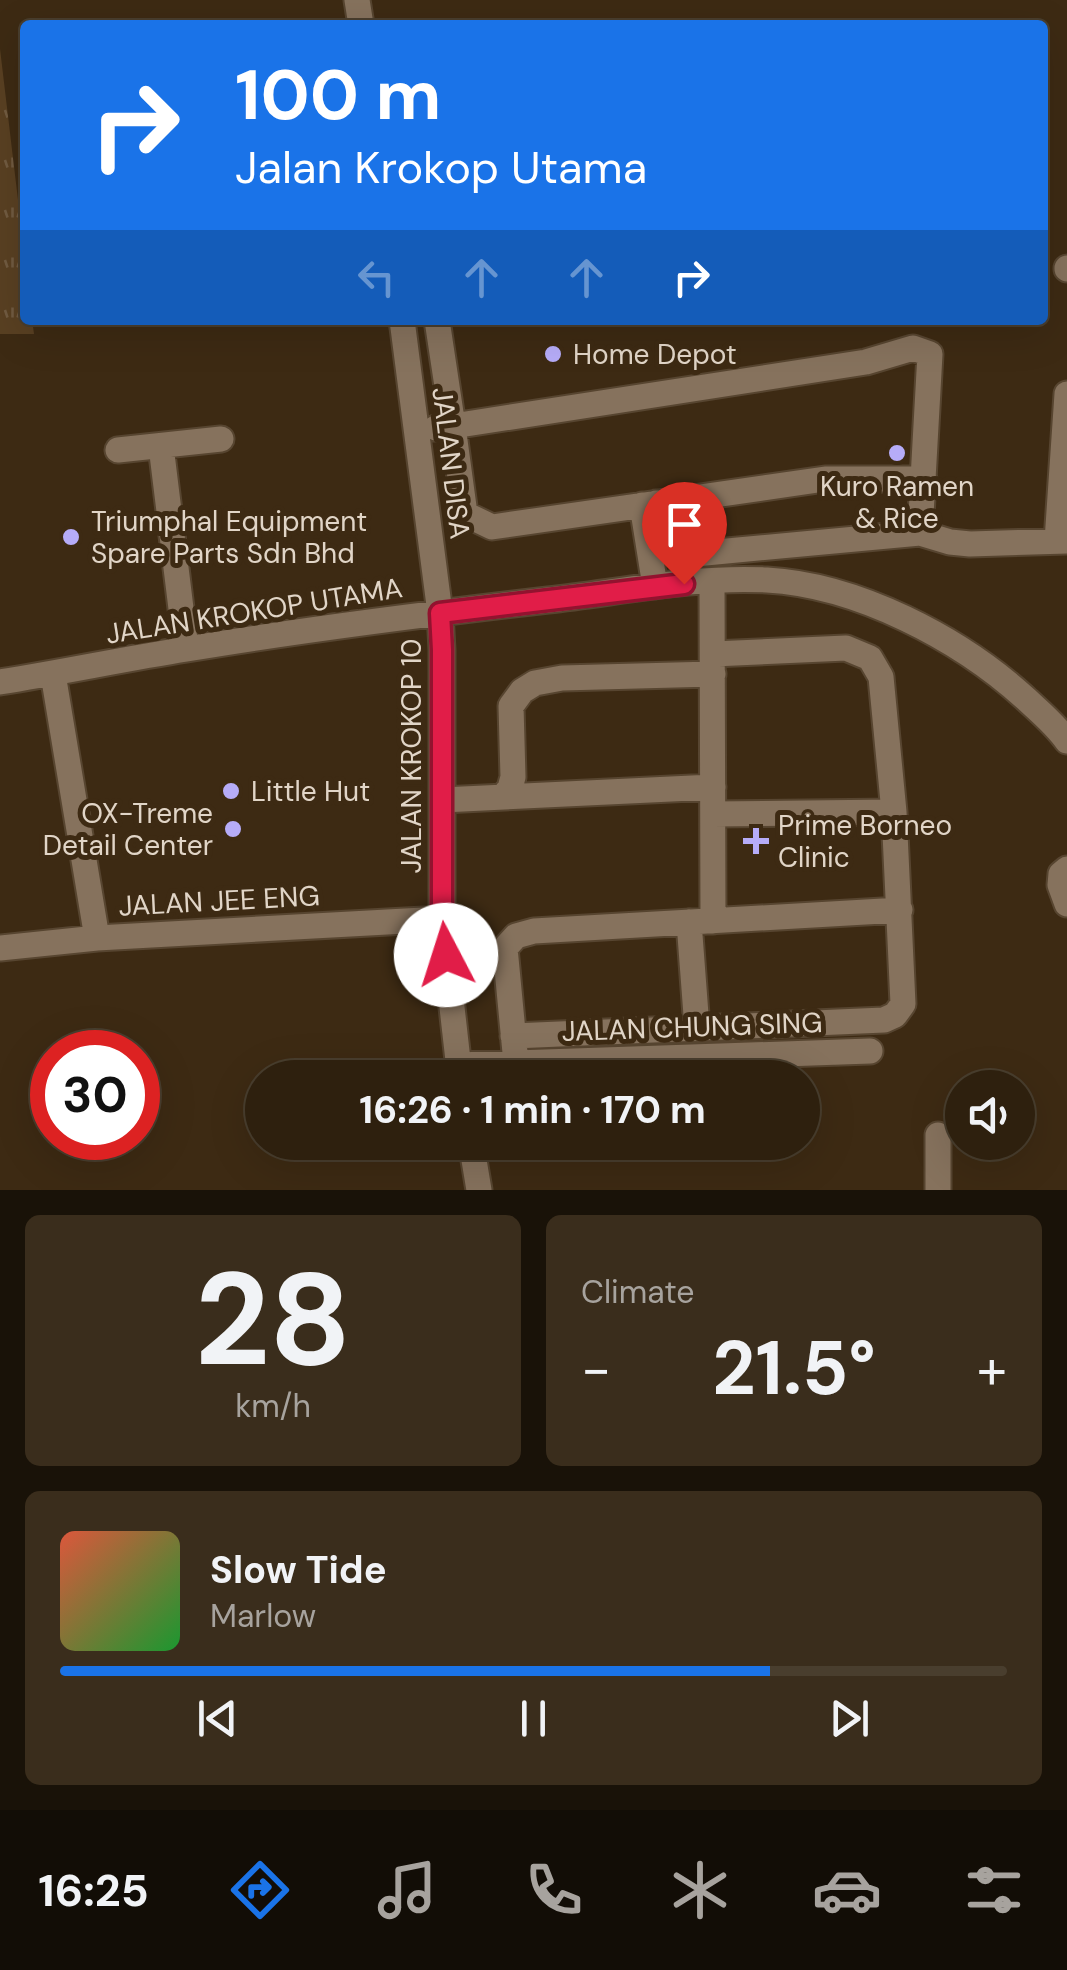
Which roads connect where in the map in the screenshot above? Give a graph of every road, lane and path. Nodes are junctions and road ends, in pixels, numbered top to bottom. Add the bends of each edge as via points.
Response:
1 (403, 325) edge
2 (438, 325) edge
3 (446, 378) junction
4 (410, 382) junction
5 (1067, 394) edge
6 (453, 426) junction
7 (416, 430) junction
8 (221, 439) dead end
9 (161, 446) junction
10 (118, 450) dead end
11 (924, 479) junction
12 (649, 504) junction
13 (920, 533) junction
14 (1062, 541) edge
15 (712, 581) junction
16 (655, 586) junction
17 (440, 613) junction
18 (186, 649) junction
19 (713, 664) junction
20 (53, 674) junction
21 (0, 682) edge
22 (1064, 728) edge
23 (713, 787) junction
24 (503, 797) junction
25 (442, 800) junction
26 (894, 812) junction
27 (713, 814) junction
28 (1067, 869) edge
29 (1067, 904) edge
30 (900, 910) junction
31 (442, 919) junction
32 (701, 921) junction
33 (97, 938) junction
34 (0, 948) edge
35 (697, 1028) junction
36 (513, 1036) junction
37 (870, 1051) dead end
38 (459, 1060) edge
39 (516, 1060) edge
40 (625, 1060) edge
41 (938, 1135) dead end
42 (474, 1160) edge
43 (478, 1190) edge
44 (938, 1190) edge

1 - 4 street, JALAN DISA
2 - 3 street
3 - 4 street
3 - 6 street
4 - 7 street, JALAN DISA
5 - 14 street
6 - 7 street
6 - 11 street via 866,362 913,348 930,354
6 - 12 street via 465,514 492,527
7 - 17 street, JALAN DISA
8 - 9 street
9 - 10 street
9 - 18 street
11 - 12 street via 825,480
11 - 13 street
12 - 13 street via 672,539 695,554
12 - 16 street
13 - 14 street via 960,543
15 - 16 street, JALAN KROKOP UTAMA
15 - 19 street
15 - 22 street, JALAN KROKOP UTAMA via 769,580 872,604 966,652
16 - 17 street, JALAN KROKOP UTAMA
17 - 18 street, JALAN KROKOP UTAMA
17 - 25 street, JALAN KROKOP 10
18 - 20 street, JALAN KROKOP UTAMA
19 - 23 street
19 - 24 street via 562,678 522,691 511,706 513,777
19 - 26 street via 846,648 870,658 881,677
20 - 21 street, JALAN KROKOP UTAMA
20 - 33 street
23 - 24 street
23 - 27 street
24 - 25 street
25 - 31 street, JALAN KROKOP 10
26 - 27 street
26 - 30 street
27 - 32 street
28 - 29 street via 1060,886
30 - 32 street
30 - 35 street via 904,1004 895,1015
31 - 33 street, JALAN JEE ENG
31 - 38 street, JALAN KROKOP 10
32 - 35 street
32 - 36 street via 516,936 504,948
33 - 34 street, JALAN JEE ENG
35 - 36 street
36 - 39 street
37 - 40 street, JALAN CHUNG SING
41 - 44 street
42 - 43 street

